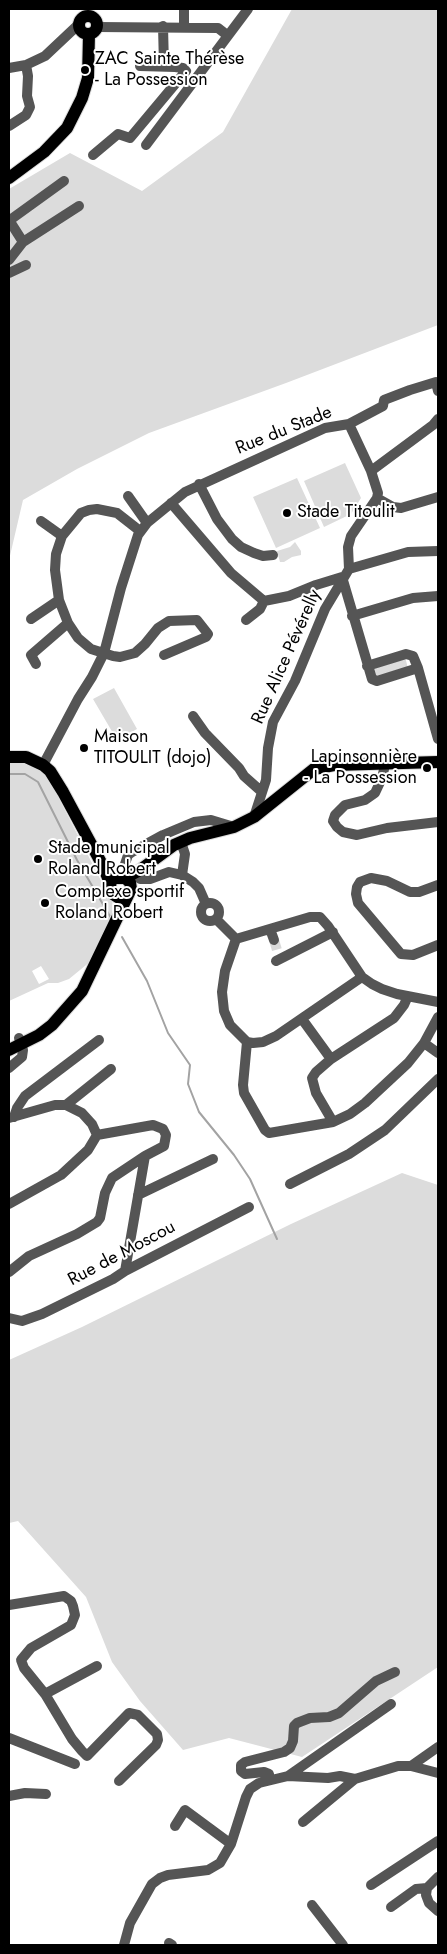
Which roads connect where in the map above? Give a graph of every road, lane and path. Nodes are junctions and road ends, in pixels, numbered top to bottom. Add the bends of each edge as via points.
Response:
1 (184, 9) edge
2 (248, 9) edge
3 (85, 25) edge
4 (163, 26) junction
5 (184, 27) junction
6 (227, 35) junction
7 (26, 65) junction
8 (140, 66) dead end
9 (164, 66) junction
10 (9, 68) edge
11 (9, 126) edge
12 (146, 145) dead end
13 (93, 155) dead end
14 (9, 178) edge
15 (64, 181) dead end
16 (79, 206) dead end
17 (9, 220) edge
18 (23, 242) junction
19 (9, 260) edge
20 (26, 265) dead end
21 (9, 273) edge
22 (437, 387) edge
23 (438, 419) edge
24 (349, 424) junction
25 (371, 470) junction
26 (199, 484) junction
27 (128, 496) dead end
28 (438, 497) edge
29 (377, 498) junction
30 (170, 503) junction
31 (41, 521) dead end
32 (144, 527) junction
33 (62, 536) junction
34 (438, 551) edge
35 (273, 555) dead end
36 (345, 573) junction
37 (438, 596) edge
38 (59, 600) junction
39 (264, 601) junction
40 (352, 616) junction
41 (30, 619) dead end
42 (246, 620) dead end
43 (68, 623) junction
44 (104, 653) junction
45 (164, 656) dead end
46 (36, 664) dead end
47 (367, 666) junction
48 (418, 668) junction
49 (194, 716) dead end
50 (438, 738) edge
51 (9, 753) edge
52 (9, 757) edge
53 (438, 762) edge
54 (44, 763) junction
55 (385, 765) junction
56 (262, 792) junction
57 (254, 817) junction
58 (438, 822) edge
59 (234, 827) junction
60 (181, 842) junction
61 (153, 860) junction
62 (126, 864) dead end
63 (182, 875) junction
64 (140, 879) junction
65 (438, 885) edge
66 (121, 887) junction
67 (270, 929) junction
68 (333, 932) junction
69 (236, 939) junction
70 (438, 945) edge
71 (362, 977) junction
72 (408, 996) junction
73 (438, 1002) edge
74 (438, 1017) edge
75 (302, 1019) junction
76 (99, 1040) dead end
77 (17, 1041) edge
78 (247, 1042) junction
79 (424, 1043) junction
80 (9, 1050) edge
81 (438, 1053) edge
82 (331, 1059) junction
83 (9, 1068) edge
84 (111, 1069) dead end
85 (438, 1079) edge
86 (66, 1105) junction
87 (11, 1118) edge
88 (333, 1122) junction
89 (97, 1135) junction
90 (144, 1156) junction
91 (213, 1159) dead end
92 (290, 1184) dead end
93 (138, 1195) junction
94 (9, 1204) edge
95 (248, 1207) dead end
96 (125, 1271) junction
97 (9, 1272) edge
98 (9, 1318) edge
99 (9, 1605) edge
100 (97, 1666) dead end
101 (394, 1672) dead end
102 (44, 1694) junction
103 (391, 1704) dead end
104 (9, 1738) edge
105 (438, 1747) edge
106 (75, 1764) dead end
107 (410, 1766) junction
108 (438, 1773) edge
109 (288, 1776) junction
110 (355, 1778) junction
111 (270, 1780) junction
112 (119, 1781) dead end
113 (46, 1794) dead end
114 (9, 1796) edge
115 (303, 1822) dead end
116 (175, 1826) dead end
117 (438, 1841) edge
118 (231, 1844) junction
119 (438, 1877) edge
120 (371, 1885) dead end
121 (427, 1888) junction
122 (312, 1905) dead end
123 (391, 1907) dead end
124 (438, 1911) edge
125 (124, 1945) edge
126 (343, 1945) edge

1 - 5 street
2 - 6 street
3 - 4 street
3 - 7 street via 46,56
3 - 14 main road via 88,78 82,98 56,140
4 - 5 street
4 - 9 street
5 - 6 street via 218,28
6 - 12 street
7 - 10 street
7 - 11 street via 30,107 26,114
8 - 9 street
9 - 13 street via 186,71 130,138 118,134
15 - 17 street
16 - 18 street
17 - 18 street
18 - 19 street
20 - 21 street
22 - 24 street via 384,400 383,406
23 - 25 street
24 - 25 street, Rue du Stade
24 - 26 street, Rue du Stade via 325,428
25 - 29 street, Rue du Stade
26 - 30 street, Rue du Stade
26 - 35 street via 217,519 232,539 254,553
27 - 32 street
28 - 29 street via 401,508
29 - 36 street via 351,536
30 - 32 street, Rue du Stade
30 - 39 street via 230,574
31 - 33 street
32 - 33 street via 117,513 89,510 75,519
32 - 44 street via 134,544
33 - 38 street via 55,563
34 - 36 street via 408,552
36 - 39 street via 288,596
36 - 40 street
36 - 56 street, Rue Alice Pévérelly via 273,722
37 - 40 street via 413,598
38 - 41 street
38 - 43 street
39 - 42 street
40 - 47 street
43 - 44 street via 91,650
43 - 46 street via 31,655
44 - 45 street via 120,657 135,652 169,620 197,620 208,634
44 - 54 street
47 - 48 street via 410,654
47 - 48 street via 374,681
48 - 50 street
49 - 56 street via 244,776
51 - 54 main road via 25,753
52 - 54 main road via 26,757
53 - 55 main road
54 - 66 main road via 57,775 104,868
55 - 57 main road via 334,765 314,769
55 - 58 street via 375,793 365,800 344,805 335,815 336,828 357,835
56 - 57 street, Rue Alice Pévérelly
57 - 59 main road
59 - 60 main road
59 - 62 street via 211,820 194,822 128,854
60 - 61 main road
60 - 63 street via 185,854
61 - 64 main road
61 - 66 main road
63 - 64 street via 170,872
63 - 69 street via 194,882 206,904 201,915 207,921 216,919
64 - 66 main road
65 - 70 street via 410,892 387,881 371,878 360,882 356,894 358,903 401,954 413,955
66 - 77 main road via 120,912 97,959 48,1018
67 - 68 street via 314,916 325,921
67 - 68 street via 277,953
67 - 69 street
68 - 71 street
69 - 78 street via 225,971 224,1011 230,1026
71 - 72 street via 382,990
71 - 75 street
72 - 73 street
72 - 82 street via 394,1018
74 - 79 street
75 - 78 street via 263,1042
75 - 82 street
76 - 87 street via 25,1096
77 - 80 main road
77 - 83 street via 22,1057
78 - 88 street via 243,1085 264,1130 269,1133
79 - 81 street
79 - 88 street via 408,1063 365,1103
82 - 88 street via 312,1078 316,1093
84 - 86 street
85 - 92 street via 385,1130 349,1154
86 - 87 street via 55,1105
86 - 89 street via 82,1113
89 - 90 street via 158,1126 166,1135 164,1146
89 - 94 street via 88,1150 61,1175
90 - 93 street
90 - 97 street via 112,1178 96,1222 29,1256
91 - 93 street
93 - 96 street
95 - 96 street, Rue de Moscou
96 - 98 street, Rue de Moscou via 35,1317
99 - 102 street via 64,1596 74,1606 71,1625 31,1648 21,1660
100 - 102 street
101 - 111 street via 376,1681 339,1713 297,1723 290,1748 241,1765 245,1774 264,1772 269,1774
102 - 112 street via 72,1739 87,1756 129,1713 138,1715 157,1734 156,1745
103 - 109 street
104 - 106 street
105 - 107 street
107 - 108 street
107 - 110 street via 398,1766
109 - 110 street
109 - 111 street
110 - 115 street
111 - 118 street via 250,1789
113 - 114 street
116 - 118 street via 185,1810
117 - 120 street
118 - 125 street via 220,1863 208,1870 168,1875 152,1884 130,1923
119 - 121 street
121 - 123 street via 416,1889
121 - 124 street via 429,1903
122 - 126 street

